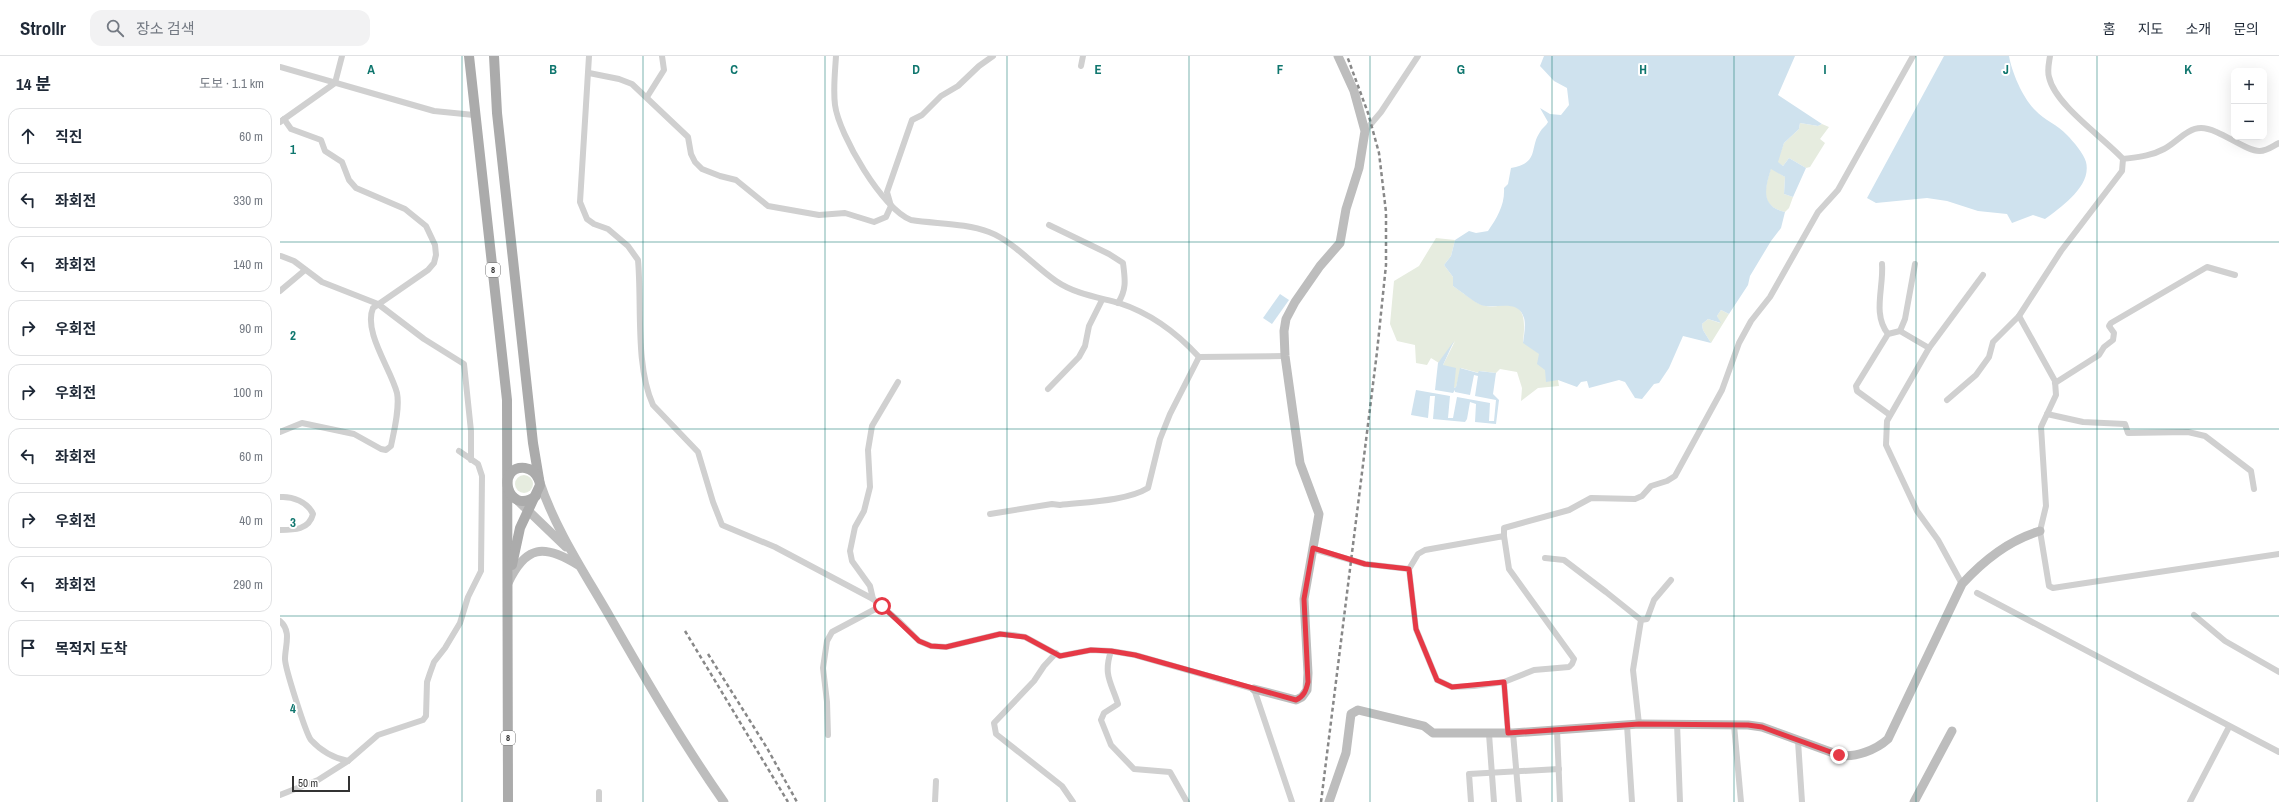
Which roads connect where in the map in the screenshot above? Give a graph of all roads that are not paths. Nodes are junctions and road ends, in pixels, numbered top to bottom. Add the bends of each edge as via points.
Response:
1 (342, 56) edge
2 (469, 56) edge
3 (494, 56) edge
4 (589, 56) edge
5 (662, 56) edge
6 (836, 56) edge
7 (993, 56) edge
8 (1083, 56) edge
9 (1338, 56) edge
10 (1418, 56) edge
11 (1913, 56) edge
12 (2050, 56) edge
13 (280, 66) edge
14 (1081, 66) dead end
15 (589, 73) junction
16 (335, 83) junction
17 (647, 97) junction
18 (474, 115) junction
19 (282, 121) edge
20 (1365, 131) junction
21 (2279, 143) edge
22 (2123, 159) junction
23 (891, 206) junction
24 (1049, 225) dead end
25 (281, 256) edge
26 (1882, 264) dead end
27 (1915, 264) dead end
28 (305, 270) junction
29 (1983, 275) dead end
30 (2235, 275) dead end
31 (280, 291) edge
32 (1102, 300) junction
33 (1118, 303) junction
34 (378, 304) junction
35 (2020, 316) junction
36 (1900, 331) junction
37 (1888, 334) junction
38 (1929, 348) junction
39 (1285, 356) junction
40 (1198, 357) junction
41 (898, 382) dead end
42 (2055, 383) junction
43 (1048, 389) dead end
44 (1947, 400) dead end
45 (2047, 414) junction
46 (1890, 415) junction
47 (280, 432) edge
48 (459, 451) dead end
49 (471, 460) junction
50 (539, 480) junction
51 (507, 485) junction
52 (2254, 489) dead end
53 (280, 496) edge
54 (536, 496) junction
55 (515, 498) junction
56 (527, 509) junction
57 (990, 514) dead end
58 (280, 530) edge
59 (2040, 531) junction
60 (1504, 536) junction
61 (1313, 548) junction
62 (573, 554) junction
63 (2279, 554) edge
64 (1545, 558) dead end
65 (580, 566) junction
66 (1409, 569) junction
67 (1671, 580) dead end
68 (508, 583) junction
69 (1962, 584) junction
70 (1977, 593) dead end
71 (873, 599) junction
72 (882, 606) junction
73 (2194, 615) dead end
74 (1641, 620) junction
75 (280, 621) edge
76 (1111, 651) junction
77 (1056, 653) junction
78 (282, 658) edge
79 (2279, 672) edge
80 (1504, 682) junction
81 (1254, 689) junction
82 (1677, 723) junction
83 (1639, 724) junction
84 (1627, 725) junction
85 (1734, 725) junction
86 (2229, 727) junction
87 (1557, 730) junction
88 (1952, 731) dead end
89 (1511, 733) junction
90 (1489, 734) junction
91 (828, 735) dead end
92 (1798, 741) junction
93 (2279, 752) edge
94 (348, 761) junction
95 (1559, 769) junction
96 (1516, 771) junction
97 (1491, 772) junction
98 (936, 781) dead end
99 (599, 792) dead end
100 (280, 795) edge
101 (508, 802) edge
102 (599, 802) edge
103 (724, 802) edge
104 (935, 802) edge
105 (1073, 802) edge
106 (1187, 802) edge
107 (1292, 802) edge
108 (1329, 802) edge
109 (1471, 802) edge
110 (1494, 802) edge
111 (1519, 802) edge
112 (1560, 802) edge
113 (1632, 802) edge
114 (1680, 802) edge
115 (1741, 802) edge
116 (1802, 802) edge
117 (1914, 802) edge
118 (2190, 802) edge

1 - 16 street
2 - 18 main road, 8
3 - 50 main road, 8 via 497,113
4 - 15 street
5 - 17 street via 664,70
6 - 23 street via 833,86 838,122 862,168
7 - 23 street via 958,86 941,96 922,115 912,120 887,192
8 - 14 street
9 - 20 street via 1354,91
10 - 20 street via 1381,112
11 - 60 street via 1838,190 1818,212 1770,297 1738,343 1722,390 1675,476 1651,486 1642,496 1635,499 1591,498 1569,510 1504,528
12 - 22 street via 2049,78 2054,88 2078,118
13 - 16 street
15 - 17 street via 632,84
15 - 71 street via 580,202 587,219 608,229 628,246 638,260 644,376 653,405 698,452 714,508 722,525 775,547
16 - 18 street via 434,111
16 - 19 street
17 - 23 street via 688,137 695,162 708,171 736,180 768,206 819,215 845,213 874,222 886,217
18 - 51 main road, 8 via 507,400
19 - 34 street via 292,129 320,140 325,151 342,162 349,180 356,188 410,212 432,235 436,255 434,263 428,270
20 - 39 street via 1359,168 1346,209 1340,243 1309,280 1286,319
21 - 22 street via 2258,152 2202,128 2191,130 2154,154
22 - 35 street via 2122,171 2061,251
23 - 32 street via 902,217 911,220 975,228 991,233 1057,281
24 - 33 street via 1123,263 1126,283
25 - 28 street via 294,261
26 - 37 street via 1879,317 1881,326
27 - 36 street via 1905,319
28 - 31 street
28 - 34 street via 322,282
29 - 38 street
30 - 42 street via 2207,267 2111,323 2109,326 2114,333 2113,340 2099,355
32 - 33 street
32 - 43 street via 1089,326 1085,346 1079,357
33 - 40 street via 1154,318 1185,342
34 - 47 street via 373,308 371,321 379,351 397,393 390,446 386,450 380,449 354,434 302,423
34 - 49 street via 424,339 464,364 471,431
35 - 42 street
35 - 44 street via 1993,342 1989,357 1976,375
36 - 37 street
36 - 38 street
37 - 46 street via 1856,386 1857,391
38 - 46 street
39 - 40 street
39 - 61 street via 1300,463 1319,514
40 - 57 street via 1160,440 1148,488 1140,493 1108,499 1052,504
41 - 71 street via 872,426 868,450 870,487 864,510 855,527 850,551 852,561 870,586
42 - 45 street via 2056,395
45 - 52 street via 2083,422 2125,424 2128,433 2188,432 2206,436 2251,471
45 - 59 street via 2041,427 2046,506
46 - 69 street via 1886,421 1886,445 1917,511 1938,540
48 - 49 street
49 - 94 street via 478,464 482,476 481,572 468,597 460,623 434,662 427,682 426,716 423,720 378,735
50 - 51 main road via 534,472 519,469 510,474
50 - 54 main road via 539,491
50 - 62 street via 555,520
51 - 55 main road via 510,495
51 - 68 main road, 8
53 - 58 street via 305,504 313,514 308,524 299,530
54 - 55 main road via 526,501
54 - 56 main road, 8
55 - 56 street
56 - 62 street
56 - 68 main road, 8 via 520,528
59 - 63 street via 2049,586 2053,588
59 - 69 street via 2009,544 1975,569
60 - 66 street via 1425,550 1418,554
60 - 80 street via 1509,569 1574,659 1569,667 1534,670
61 - 66 street via 1365,564
61 - 81 street via 1304,599 1307,690 1296,700
62 - 65 street
64 - 74 street via 1564,560
65 - 68 street via 560,553 539,551 520,563
65 - 103 street via 670,720
66 - 80 street via 1416,629 1437,680 1452,687
67 - 74 street via 1654,600 1647,619
68 - 101 main road, 8
69 - 92 street via 1888,739 1871,750 1847,756
70 - 86 street
71 - 72 street
72 - 77 street via 919,641 931,646 946,647 977,638 1006,635 1025,637
72 - 91 street via 832,632 827,641 822,668
73 - 79 street via 2225,641
74 - 83 street via 1633,670
75 - 78 street via 284,624 287,634
76 - 77 street via 1091,650 1066,657
76 - 81 street via 1135,655
76 - 106 street via 1107,662 1107,674 1118,704 1104,713 1101,720 1111,745 1134,769 1170,772
77 - 105 street via 1034,681 994,722 994,727 996,734 1062,786
78 - 94 street via 311,739 330,756
80 - 89 street
81 - 107 street
82 - 83 street
82 - 85 street
82 - 114 street
83 - 84 street
84 - 87 street
84 - 113 street
85 - 92 street via 1762,727
85 - 115 street
86 - 93 street
86 - 118 street
87 - 89 street
87 - 95 street
88 - 117 street
89 - 90 street
89 - 96 street
90 - 97 street
90 - 108 street via 1434,733 1424,726 1354,711 1346,753
92 - 116 street
94 - 100 street via 318,780
95 - 96 street
95 - 112 street
96 - 97 street
96 - 111 street
97 - 109 street via 1469,774
97 - 110 street
98 - 104 street
99 - 102 street

